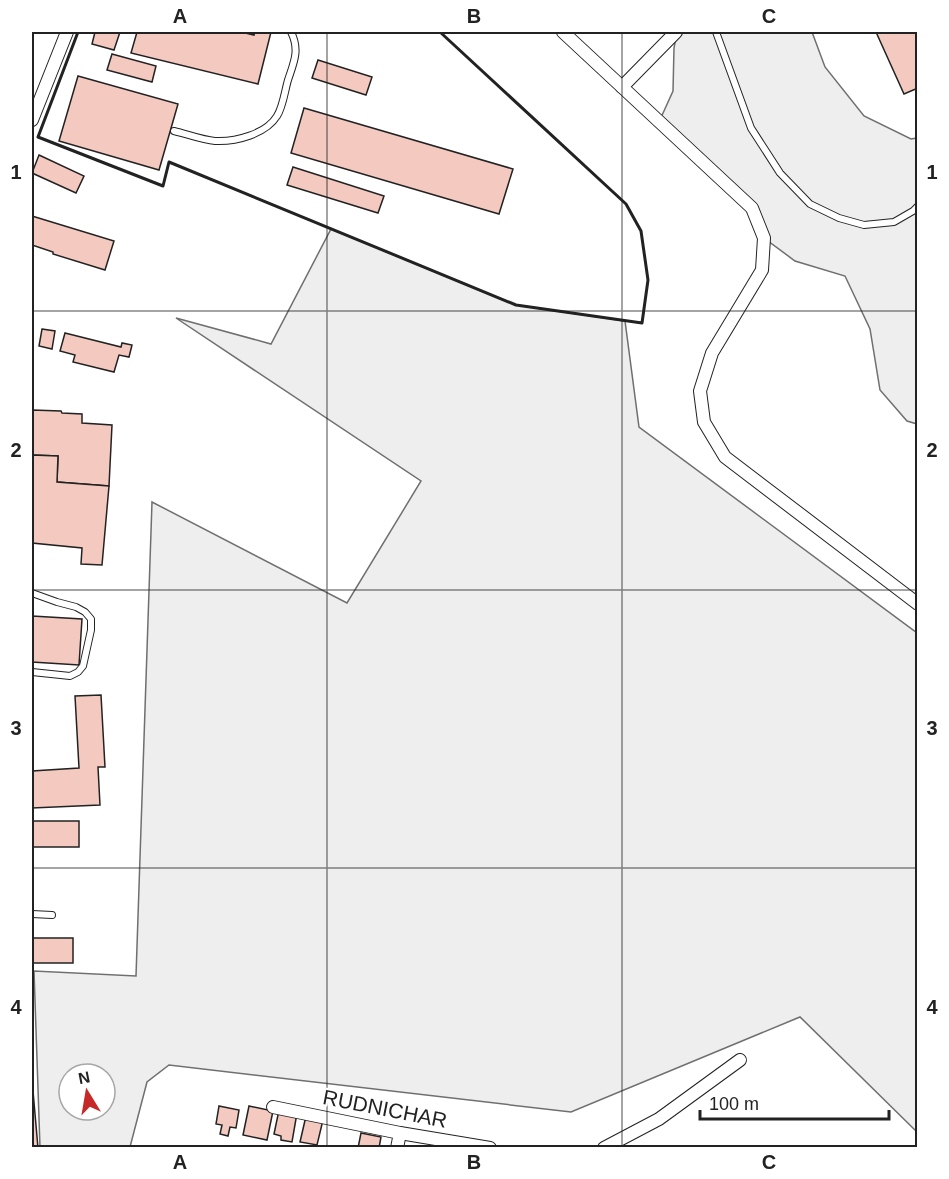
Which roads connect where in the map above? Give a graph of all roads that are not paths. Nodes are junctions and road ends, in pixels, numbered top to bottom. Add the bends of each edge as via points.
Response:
1 (67, 32) edge
2 (291, 32) edge
3 (562, 32) edge
4 (676, 32) edge
5 (716, 32) edge
6 (622, 87) junction
7 (32, 120) edge
8 (174, 131) dead end
9 (918, 206) edge
10 (32, 593) edge
11 (918, 604) edge
12 (32, 672) edge
13 (32, 914) edge
14 (52, 915) dead end
15 (740, 1060) dead end
16 (273, 1107) dead end
17 (400, 1133) junction
18 (397, 1148) edge
19 (490, 1148) edge
20 (604, 1148) edge

1 - 7 street
2 - 8 lane via 297,53 278,115 267,127 254,134 214,141
3 - 6 street
4 - 6 street
5 - 9 lane via 751,128 780,173 810,204 864,225 894,222
6 - 11 street via 752,208 764,238 762,270 712,353 700,391 704,422 725,457
10 - 12 lane via 76,607 91,619 83,666 78,672
13 - 14 lane
15 - 20 street via 659,1119
16 - 17 street, RUDNICHAR
17 - 18 street
17 - 19 street, RUDNICHAR

